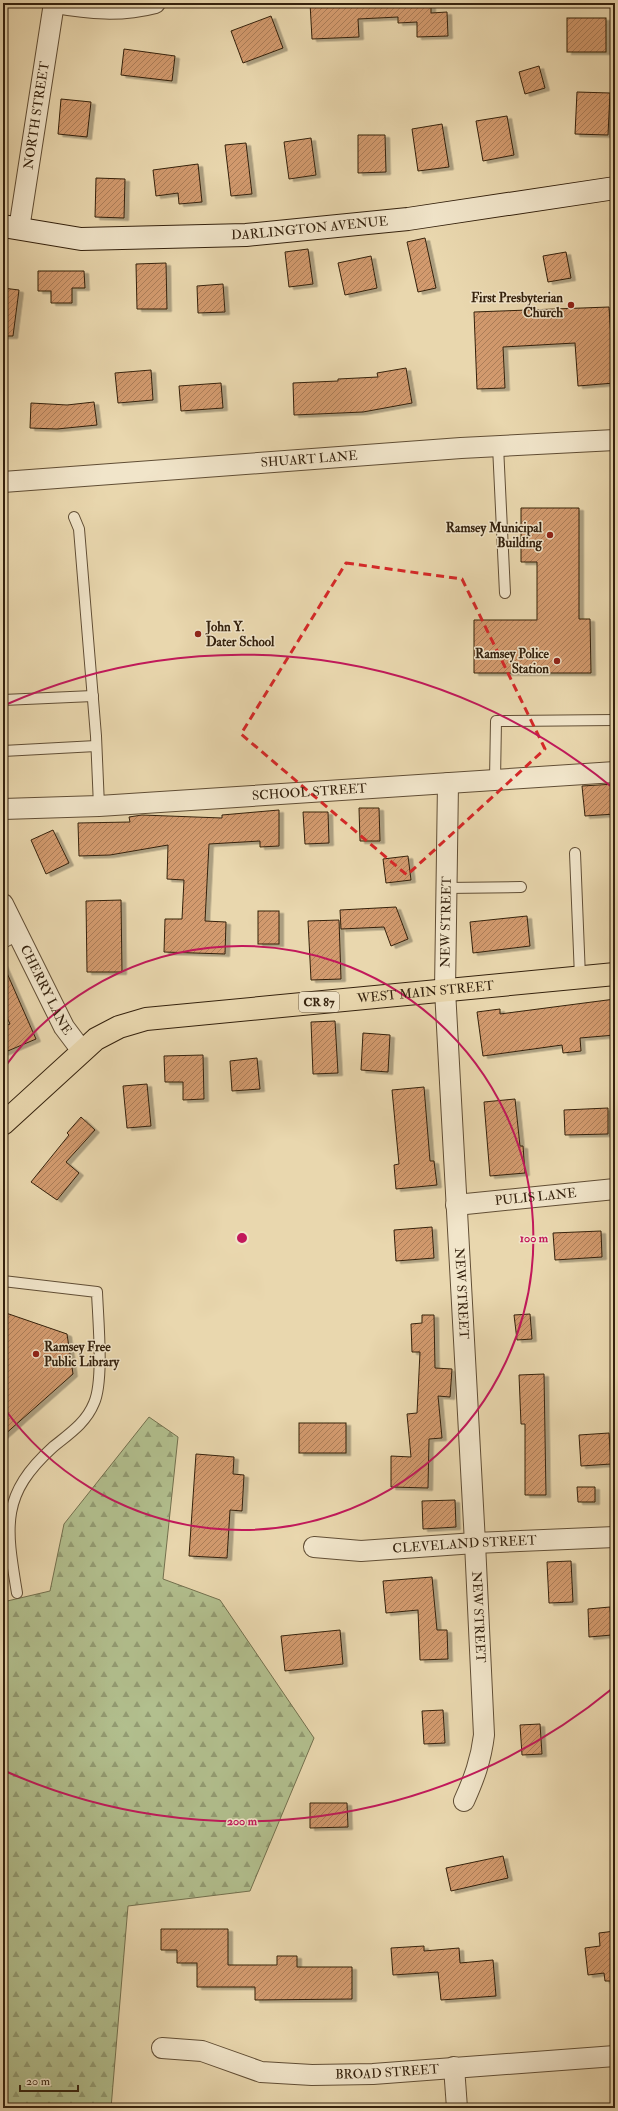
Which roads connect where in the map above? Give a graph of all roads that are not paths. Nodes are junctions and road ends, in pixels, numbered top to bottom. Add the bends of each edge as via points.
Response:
1 (55, 3) edge
2 (155, 3) edge
3 (615, 188) edge
4 (11, 227) edge
5 (615, 440) edge
6 (498, 446) junction
7 (3, 482) edge
8 (74, 517) dead end
9 (505, 593) dead end
10 (93, 696) junction
11 (3, 700) edge
12 (615, 720) edge
13 (96, 746) junction
14 (3, 751) edge
15 (615, 772) edge
16 (495, 780) junction
17 (448, 783) junction
18 (99, 806) junction
19 (3, 809) edge
20 (575, 853) dead end
21 (521, 887) dead end
22 (446, 888) junction
23 (3, 904) edge
24 (11, 939) edge
25 (615, 974) edge
26 (580, 977) junction
27 (445, 990) junction
28 (89, 1045) junction
29 (3, 1124) edge
30 (615, 1189) edge
31 (456, 1205) junction
32 (3, 1281) edge
33 (615, 1537) edge
34 (475, 1542) junction
35 (314, 1547) dead end
36 (17, 1593) dead end
37 (464, 1801) dead end
38 (162, 2048) dead end
39 (615, 2056) edge
40 (454, 2067) junction
41 (457, 2108) edge

1 - 2 street via 118,9
1 - 4 street, NORTH STREET
3 - 4 main road, DARLINGTON AVENUE via 408,218 246,235 81,239
5 - 6 street, SHUART LANE
6 - 7 street, SHUART LANE
6 - 9 lane
8 - 10 lane via 79,529
10 - 11 lane
10 - 13 lane
12 - 16 lane via 496,721
13 - 14 lane
13 - 18 lane
15 - 16 street, SCHOOL STREET
16 - 17 street, SCHOOL STREET
17 - 18 street, SCHOOL STREET
17 - 22 street, NEW STREET
18 - 19 street, SCHOOL STREET
20 - 26 lane
21 - 22 lane
22 - 27 street, NEW STREET
23 - 24 street, CHERRY LANE
24 - 28 street, CHERRY LANE via 64,1027
25 - 26 main road, WEST MAIN STREET / CR 87
26 - 27 main road, WEST MAIN STREET / CR 87
27 - 28 main road, WEST MAIN STREET / CR 87 via 146,1019 119,1027
27 - 31 street, NEW STREET
28 - 29 main road, CR 87
30 - 31 street, PULIS LANE
31 - 34 street, NEW STREET
32 - 36 lane via 97,1292 98,1380 95,1402 84,1422 36,1461 12,1495 6,1520
33 - 34 street, CLEVELAND STREET
34 - 35 street, CLEVELAND STREET via 361,1551
34 - 37 street, NEW STREET via 484,1736 477,1773
38 - 40 street, BROAD STREET via 202,2050 261,2072 312,2075 373,2074
39 - 40 street, BROAD STREET
40 - 41 street

